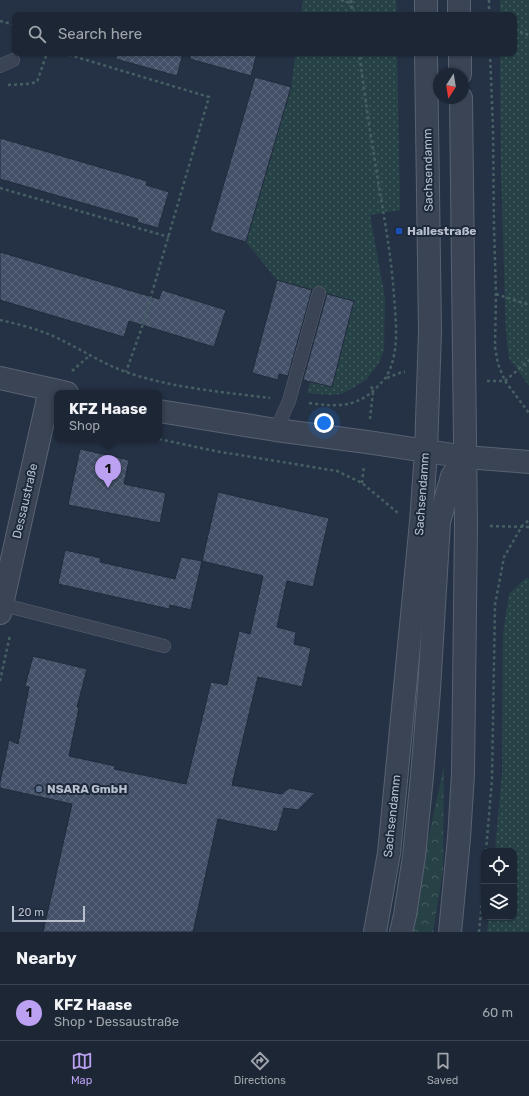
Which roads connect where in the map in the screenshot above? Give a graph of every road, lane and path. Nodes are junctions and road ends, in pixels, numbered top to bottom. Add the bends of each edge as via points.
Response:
1 (341, 0) edge
2 (426, 0) edge
3 (459, 0) edge
4 (489, 0) edge
5 (351, 1) edge
6 (353, 12) edge
7 (426, 12) edge
8 (459, 12) edge
9 (489, 12) edge
10 (0, 20) edge
11 (12, 24) edge
12 (517, 31) edge
13 (529, 35) edge
14 (46, 56) edge
15 (73, 56) edge
16 (359, 56) edge
17 (426, 56) edge
18 (460, 56) edge
19 (490, 56) edge
20 (13, 60) dead end
21 (0, 66) edge
22 (460, 68) edge
23 (7, 85) dead end
24 (461, 104) edge
25 (0, 188) edge
26 (169, 237) junction
27 (319, 293) dead end
28 (496, 294) junction
29 (529, 305) edge
30 (0, 320) edge
31 (529, 360) edge
32 (126, 372) junction
33 (402, 372) dead end
34 (0, 378) edge
35 (386, 378) junction
36 (484, 381) dead end
37 (505, 381) junction
38 (371, 385) dead end
39 (54, 390) edge
40 (373, 392) junction
41 (289, 401) junction
42 (54, 410) edge
43 (162, 411) edge
44 (529, 412) edge
45 (370, 415) dead end
46 (276, 430) junction
47 (162, 440) edge
48 (426, 452) junction
49 (466, 457) junction
50 (529, 462) edge
51 (364, 470) dead end
52 (529, 520) edge
53 (1, 607) edge
54 (10, 639) dead end
55 (164, 646) dead end
56 (0, 681) edge
57 (486, 848) edge
58 (484, 884) edge
59 (375, 932) edge
60 (401, 932) edge
61 (450, 932) edge
62 (479, 932) edge

1 - 5 path
2 - 7 street
3 - 8 street
4 - 9 path
5 - 6 path
10 - 11 path
12 - 13 path
14 - 23 path via 37,82
15 - 26 path via 209,97
16 - 35 path via 392,261 396,324 394,361
17 - 48 street, Sachsendamm via 430,331
18 - 22 street
19 - 28 path
20 - 21 lane
24 - 49 street
25 - 26 path
26 - 32 path
27 - 41 lane
28 - 29 path
28 - 37 path via 495,347
30 - 32 path via 55,337 89,356
31 - 37 path
32 - 41 path via 157,382
33 - 35 path
34 - 39 street
35 - 40 path
36 - 37 path
37 - 44 path
38 - 40 path
40 - 41 path via 347,405 330,406
40 - 45 path
41 - 46 lane
42 - 53 street, Dessaustraße
43 - 46 street
46 - 48 street
47 - 51 path via 337,471 362,482
48 - 49 street
48 - 59 street, Sachsendamm via 389,853
49 - 50 street
49 - 60 street, Sachsendamm via 452,476 439,522 422,776 414,856
49 - 61 street via 464,774
52 - 57 path via 522,526 504,557 495,605 492,779
53 - 55 lane
54 - 56 path
58 - 62 path

